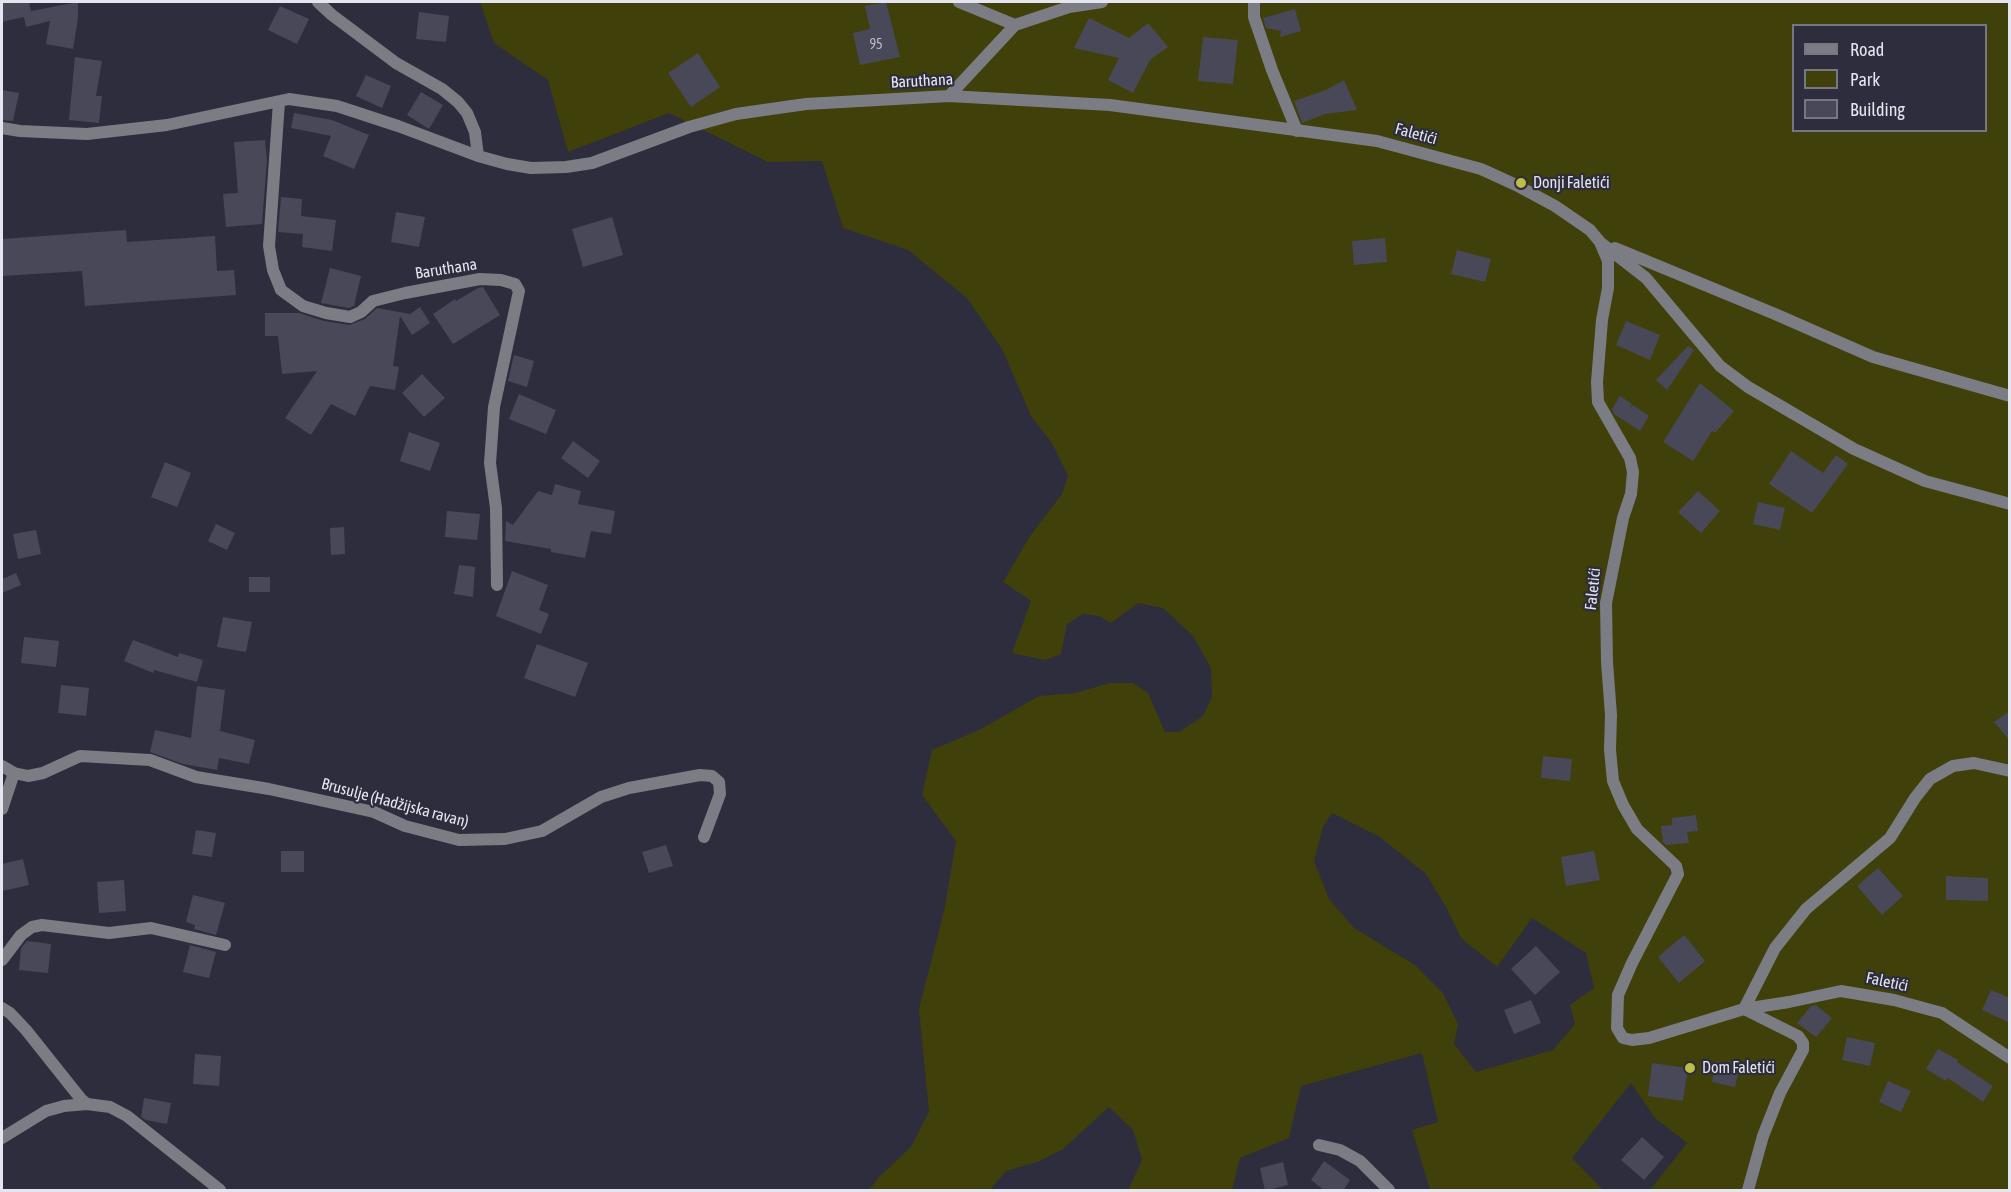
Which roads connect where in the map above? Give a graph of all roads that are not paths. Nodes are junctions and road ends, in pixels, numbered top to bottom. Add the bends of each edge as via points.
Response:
1 (318, 2) edge
2 (959, 2) edge
3 (1102, 2) edge
4 (1254, 2) edge
5 (1015, 25) junction
6 (949, 96) junction
7 (279, 102) junction
8 (2, 128) edge
9 (1297, 131) junction
10 (1377, 141) joint
11 (478, 156) junction
12 (1600, 242) junction
13 (2010, 396) edge
14 (2010, 504) edge
15 (497, 585) dead end
16 (2, 766) edge
17 (2010, 771) edge
18 (14, 773) junction
19 (2, 809) edge
20 (704, 837) dead end
21 (225, 945) dead end
22 (2, 960) edge
23 (2, 1008) edge
24 (1744, 1009) junction
25 (2010, 1059) edge
26 (87, 1104) junction
27 (2, 1138) edge
28 (1319, 1145) dead end
29 (220, 1191) edge
30 (1389, 1191) edge
31 (1748, 1191) edge

1 - 11 street via 396,63 458,102 471,123
2 - 5 street
3 - 5 street via 1069,7
4 - 9 street via 1254,17
5 - 6 street
6 - 9 street, Baruthana via 1110,105
6 - 11 street, Baruthana via 806,104 736,114 592,163 566,168 531,168
7 - 8 street, Baruthana via 167,125 87,134
7 - 11 street, Baruthana via 289,99 337,106
7 - 15 street, Baruthana via 269,246 281,290 303,306 350,317 373,301 480,279 515,284 519,291 494,407 490,463 496,508
9 - 10 street, Baruthana
10 - 12 street, Faletići via 1481,169 1555,206 1590,230
12 - 13 street via 1873,357
12 - 14 street via 1646,278 1720,366 1748,387 1854,449 1925,481
12 - 24 street, Faletići via 1608,261 1608,288 1602,320 1598,402 1630,458 1633,472 1606,603 1613,782 1637,829 1676,866 1678,874 1618,995 1617,1028 1623,1038 1649,1038
16 - 18 street
17 - 24 street via 1974,763 1953,766 1930,779 1890,838 1806,909 1775,948
18 - 19 street
18 - 20 street, Brusulje (Hadžijska ravan) via 43,773 80,756 150,760 196,777 374,812 459,840 505,839 542,831 601,797 629,788 712,776 719,782 720,794
21 - 22 street via 151,928 109,933 42,925 21,934
23 - 26 street
24 - 25 street, Faletići via 1841,991 1856,992 1942,1013
24 - 31 street via 1798,1036 1803,1043 1763,1136
26 - 27 street via 46,1112
26 - 29 street via 110,1107 127,1116
28 - 30 street via 1340,1149 1360,1161

